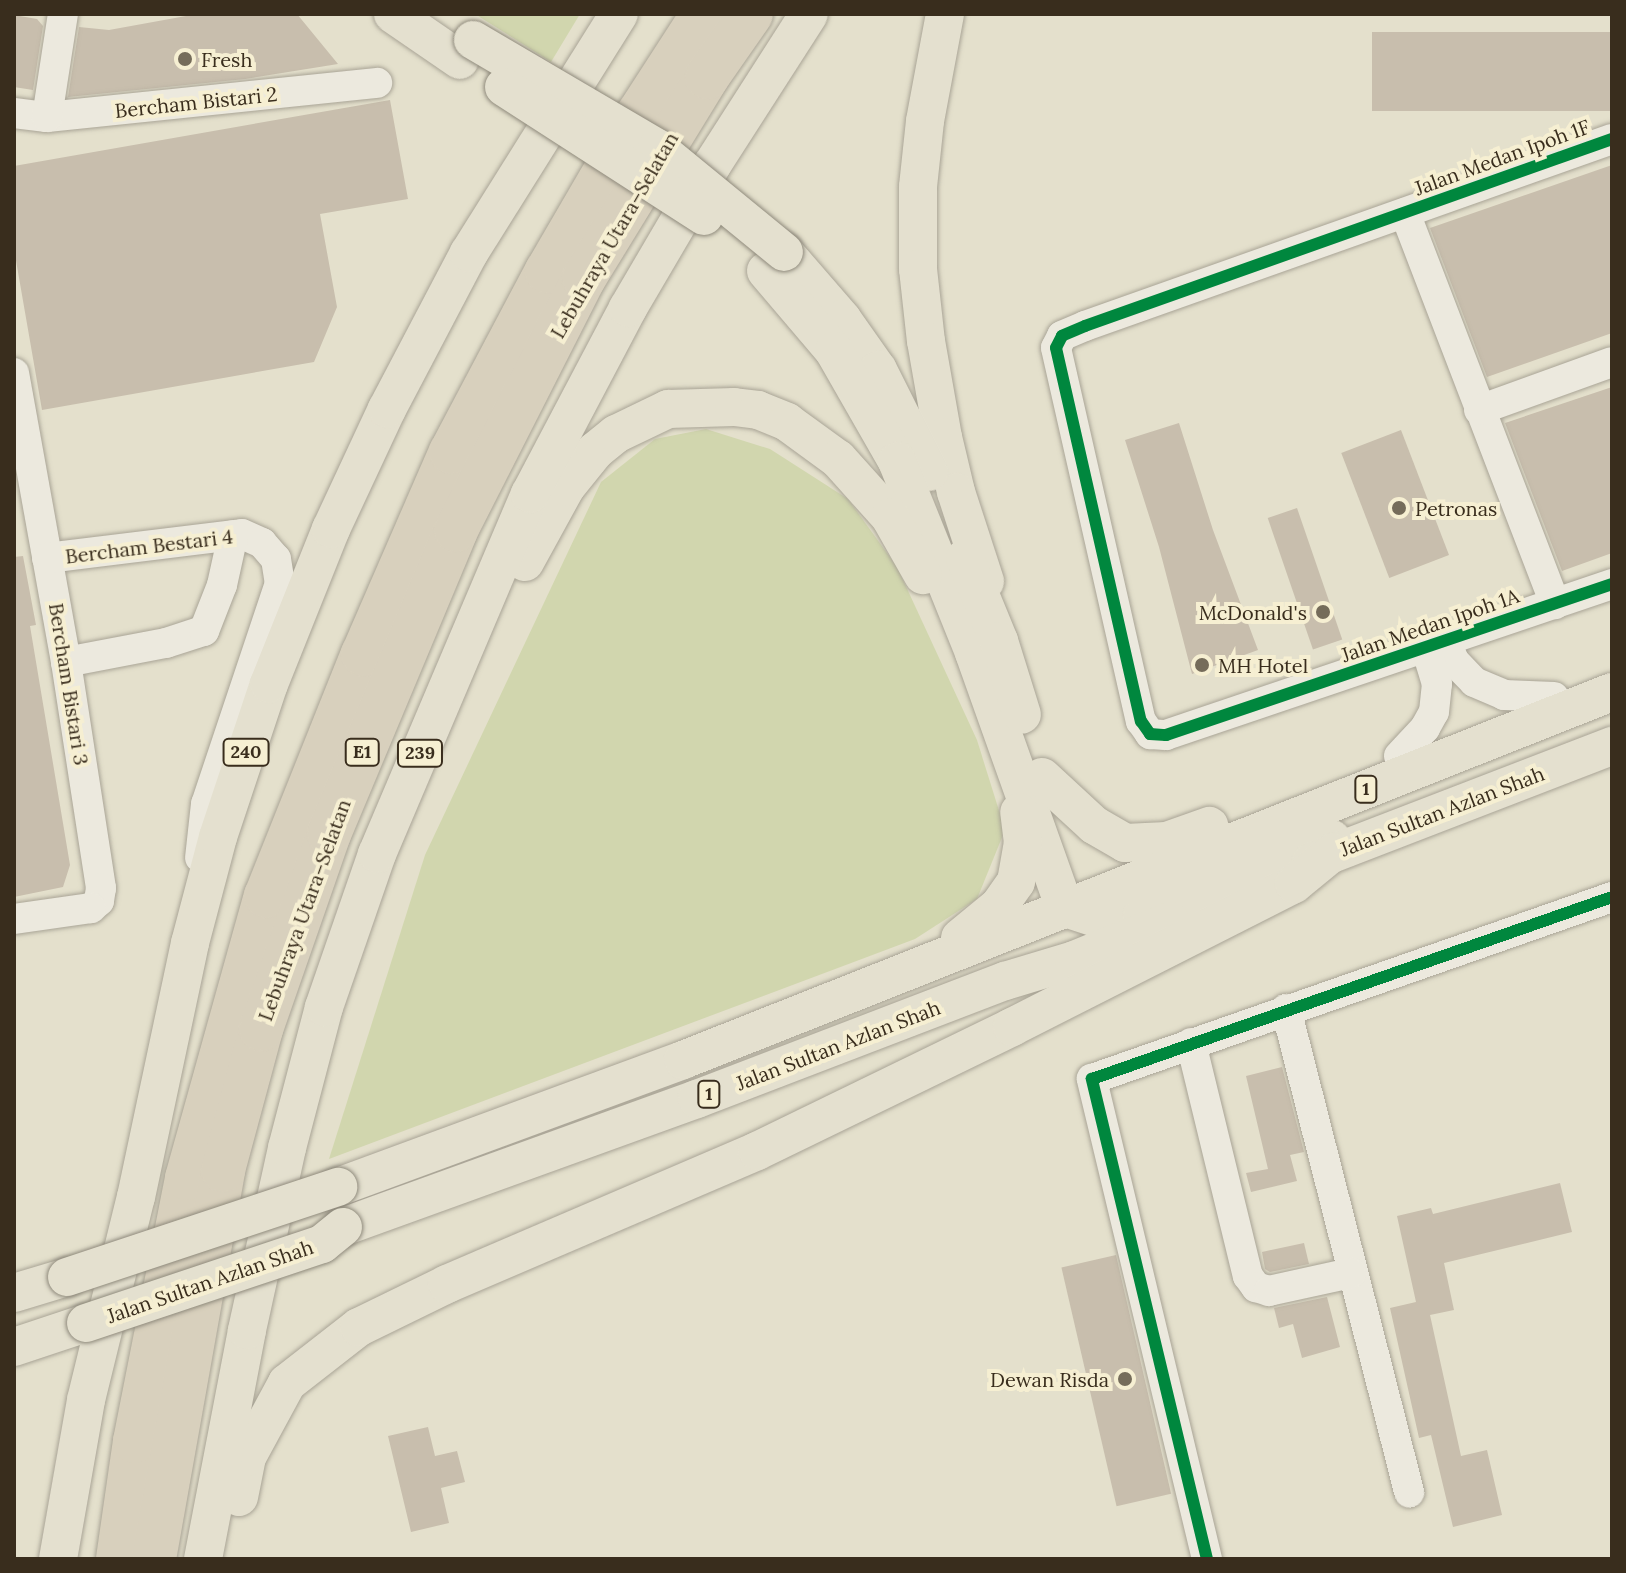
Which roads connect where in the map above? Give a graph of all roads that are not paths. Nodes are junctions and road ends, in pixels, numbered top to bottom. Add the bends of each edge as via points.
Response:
1 (63, 14) edge
2 (393, 14) edge
3 (435, 14) edge
4 (619, 14) edge
5 (703, 14) edge
6 (751, 14) edge
7 (809, 14) edge
8 (945, 14) edge
9 (467, 50) junction
10 (377, 83) dead end
11 (14, 113) edge
12 (47, 117) junction
13 (1612, 139) edge
14 (1405, 213) junction
15 (1612, 362) edge
16 (14, 373) edge
17 (1479, 410) junction
18 (233, 535) junction
19 (47, 558) junction
20 (1612, 584) edge
21 (1555, 604) junction
22 (1436, 644) junction
23 (986, 647) junction
24 (66, 662) junction
25 (1612, 673) edge
26 (1612, 692) edge
27 (1554, 697) junction
28 (1612, 729) edge
29 (1612, 746) edge
30 (1399, 756) junction
31 (1028, 773) junction
32 (1333, 852) junction
33 (377, 854) junction
34 (1612, 897) edge
35 (1096, 905) junction
36 (14, 919) edge
37 (190, 943) junction
38 (917, 965) junction
39 (1005, 981) junction
40 (1286, 1009) junction
41 (1191, 1043) junction
42 (1351, 1273) junction
43 (14, 1293) edge
44 (79, 1303) junction
45 (14, 1329) edge
46 (14, 1347) edge
47 (1409, 1493) dead end
48 (58, 1559) edge
49 (118, 1559) edge
50 (154, 1559) edge
51 (203, 1559) edge
52 (228, 1559) edge
53 (1207, 1559) edge

1 - 12 street
2 - 9 main road
3 - 9 main road
4 - 37 main road, 240 via 469,253 331,529 269,684 218,837
5 - 49 highway, Lebuhraya Utara–Selatan / E1 via 547,271 451,452 266,896 187,1178 135,1441
6 - 50 highway, Lebuhraya Utara–Selatan / E1 via 577,292 456,530 329,834 261,1029 223,1170
7 - 33 main road, 239 via 628,308 530,494
8 - 23 main road via 918,187 918,269 943,437 996,612
9 - 23 main road, bridge via 657,148 842,319 903,414
10 - 12 street, Bercham Bistari 2
11 - 12 street, Bercham Bistari 2
13 - 14 street, Jalan Medan Ipoh 1F
14 - 17 street, Jalan Medan Ipoh 1F
14 - 22 street, Jalan Medan Ipoh 1A via 1077,329 1062,336 1056,348 1144,728 1150,734 1166,735
15 - 17 street
16 - 19 street, Bercham Bistari 3
17 - 21 street, Jalan Medan Ipoh 1F
18 - 19 street, Bercham Bestari 4
18 - 24 street via 204,631
18 - 37 street, Bercham Bestari 4 via 262,543 276,559 280,583 206,804
19 - 24 street, Bercham Bistari 3
20 - 21 street, Jalan Medan Ipoh 1A
21 - 22 street, Jalan Medan Ipoh 1A
22 - 27 street via 1474,682 1504,695
22 - 30 street via 1434,712
23 - 31 main road
23 - 33 main road via 952,632 890,517 814,438 758,410 668,409 616,434 566,487 528,555 430,765
24 - 36 street, Bercham Bistari 3 via 99,901 91,908
25 - 27 main road
26 - 35 main road, Jalan Sultan Azlan Shah / 1
27 - 30 main road
28 - 35 main road via 1142,916
29 - 32 main road, Jalan Sultan Azlan Shah / 1
30 - 31 main road via 1167,841 1142,845 1108,836
31 - 35 main road
31 - 38 main road via 1016,882 975,928
32 - 39 main road, Jalan Sultan Azlan Shah / 1 via 1109,946
32 - 52 main road via 1294,884 1012,1027 757,1151 359,1327 287,1383 269,1413 247,1457
33 - 51 main road, 239 via 324,1007 287,1148
34 - 40 street
35 - 38 main road, Jalan Sultan Azlan Shah / 1
35 - 39 main road via 1064,940
37 - 48 main road, 240 via 86,1400
38 - 44 main road, Jalan Sultan Azlan Shah / 1, bridge via 683,1060 338,1187
39 - 44 main road, Jalan Sultan Azlan Shah / 1, bridge via 343,1227 322,1244
40 - 41 street
40 - 42 street
41 - 42 street via 1248,1276 1256,1287 1269,1291
41 - 53 street via 1092,1079
42 - 47 street
43 - 44 main road, Jalan Sultan Azlan Shah / 1
44 - 45 main road
44 - 46 main road, Jalan Sultan Azlan Shah / 1

